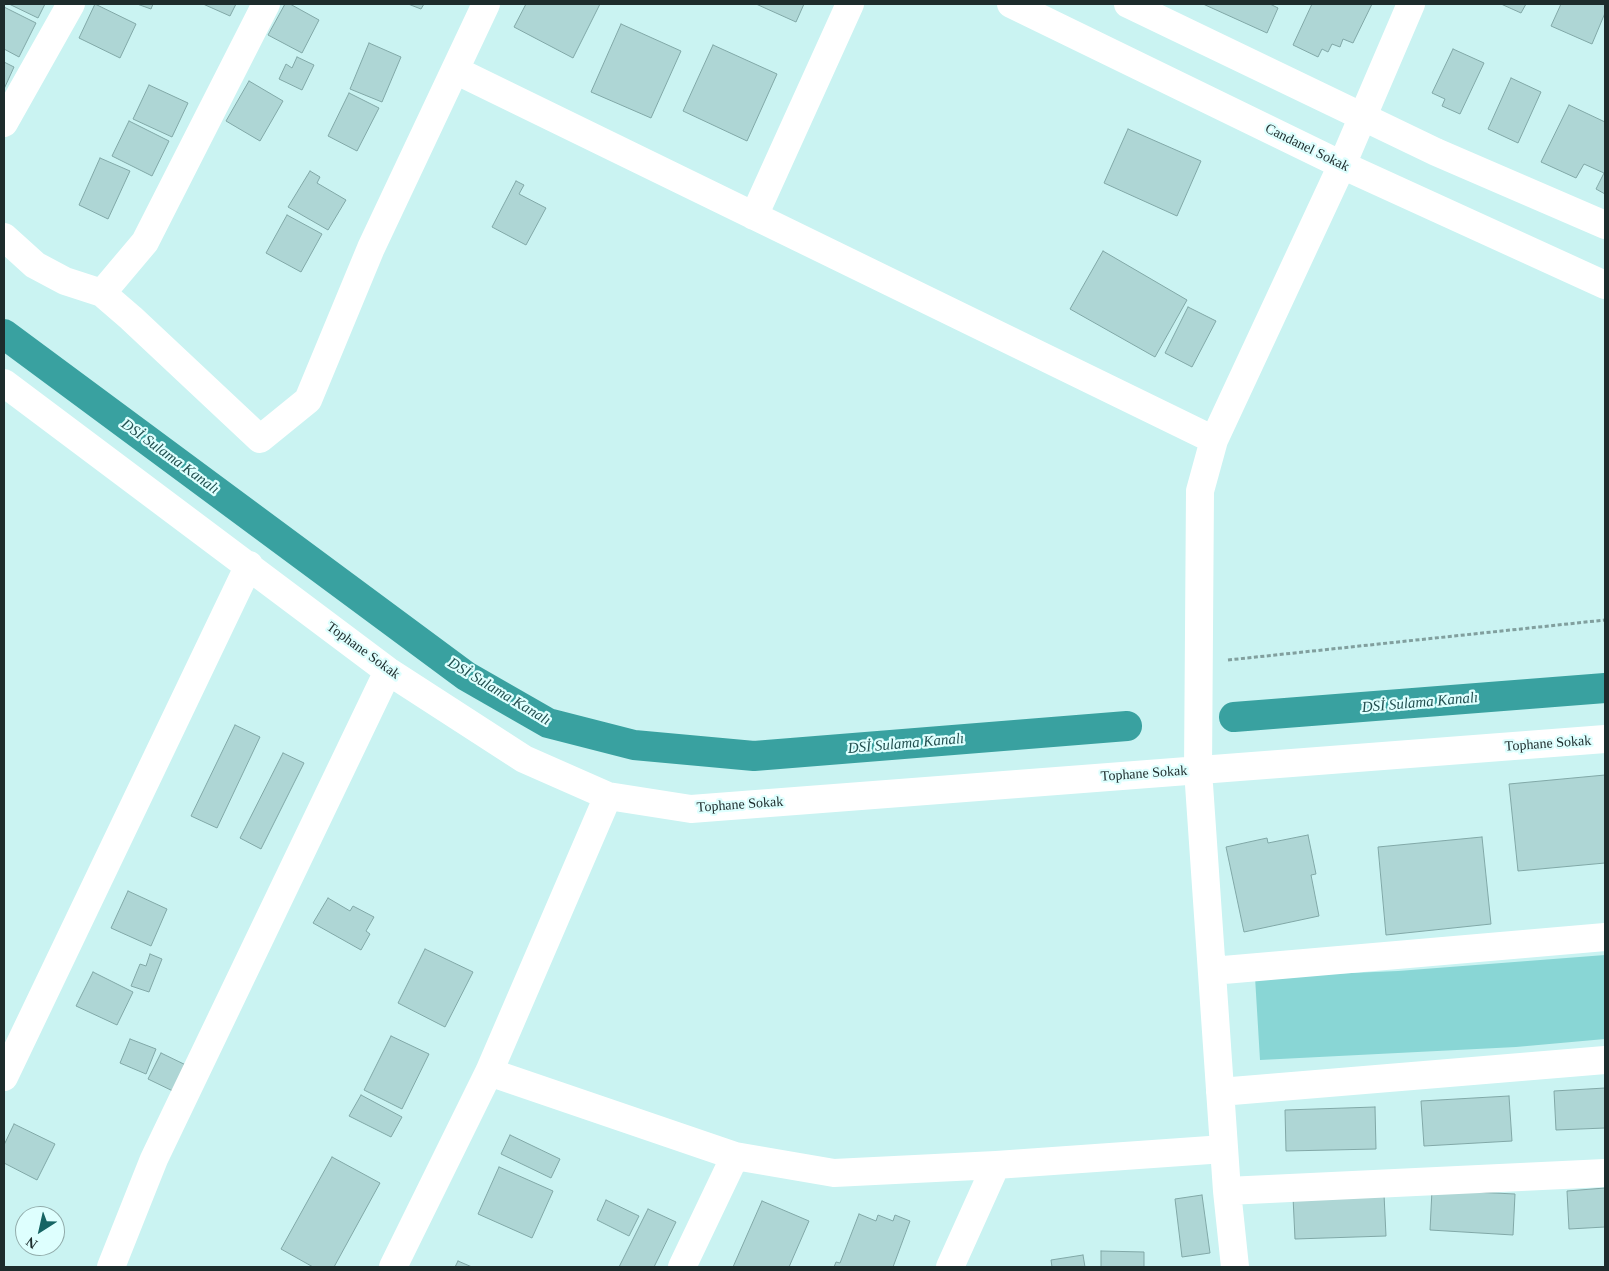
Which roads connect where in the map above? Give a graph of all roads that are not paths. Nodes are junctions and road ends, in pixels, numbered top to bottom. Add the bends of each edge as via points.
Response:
1 (71, 4) edge
2 (266, 4) edge
3 (486, 4) edge
4 (850, 4) edge
5 (1011, 4) edge
6 (1128, 4) edge
7 (1411, 4) edge
8 (455, 70) junction
9 (1362, 117) junction
10 (4, 123) edge
11 (1342, 165) junction
12 (754, 216) junction
13 (1605, 225) edge
14 (4, 237) edge
15 (1605, 285) edge
16 (102, 293) junction
17 (4, 383) edge
18 (1214, 440) junction
19 (249, 565) junction
20 (388, 671) junction
21 (1605, 739) edge
22 (1198, 770) junction
23 (608, 796) junction
24 (1605, 937) edge
25 (1212, 971) junction
26 (1605, 1060) edge
27 (489, 1072) junction
28 (4, 1077) edge
29 (1220, 1092) junction
30 (1224, 1149) junction
31 (735, 1156) junction
32 (996, 1165) junction
33 (1605, 1173) edge
34 (1227, 1191) junction
35 (111, 1267) edge
36 (393, 1267) edge
37 (682, 1267) edge
38 (950, 1267) edge
39 (1235, 1267) edge

1 - 10 street
2 - 16 street via 145,242
3 - 8 street
4 - 12 street
5 - 11 street, Candanel Sokak
6 - 9 street
7 - 9 street
8 - 12 street
8 - 16 street via 371,248 308,400 260,439
9 - 11 street
9 - 13 street
11 - 15 street, Candanel Sokak
11 - 18 street
12 - 18 street
14 - 16 street via 35,265 65,281
17 - 19 street, Tophane Sokak
18 - 22 street via 1200,491
19 - 20 street, Tophane Sokak
19 - 28 street
20 - 23 street, Tophane Sokak via 524,759
20 - 35 street via 154,1159
21 - 22 street, Tophane Sokak
22 - 23 street, Tophane Sokak via 691,809
22 - 25 street
23 - 27 street
24 - 25 street
25 - 29 street
26 - 29 street
27 - 31 street
27 - 36 street
29 - 30 street
30 - 32 street
30 - 34 street
31 - 32 street via 834,1173
31 - 37 street
32 - 38 street
33 - 34 street
34 - 39 street

